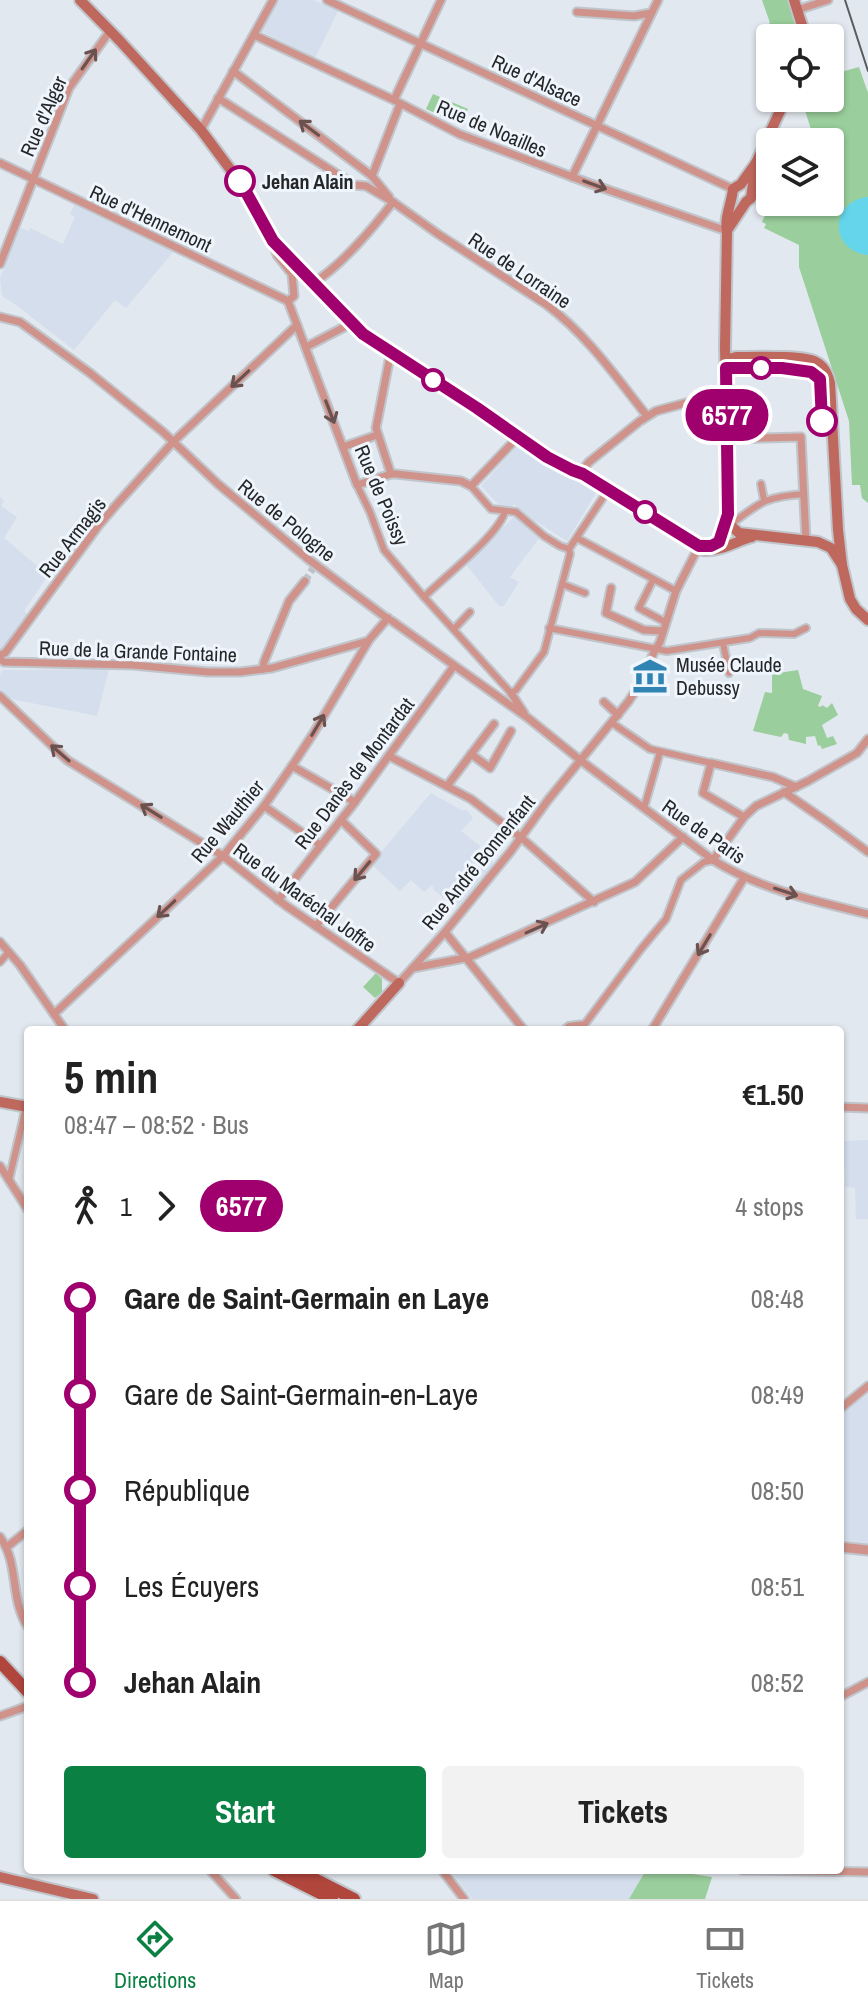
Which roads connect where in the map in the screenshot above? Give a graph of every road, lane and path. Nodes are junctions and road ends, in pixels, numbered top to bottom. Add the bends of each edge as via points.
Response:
1 (80, 0) edge
2 (273, 0) edge
3 (327, 0) edge
4 (441, 0) edge
5 (658, 0) edge
6 (828, 0) edge
7 (796, 5) edge
8 (577, 12) dead end
9 (651, 13) junction
10 (110, 31) junction
11 (254, 35) junction
12 (420, 44) junction
13 (233, 71) junction
14 (218, 98) junction
15 (397, 102) junction
16 (780, 112) edge
17 (598, 126) junction
18 (201, 130) junction
19 (0, 163) edge
20 (372, 176) junction
21 (572, 177) junction
22 (33, 180) junction
23 (740, 190) junction
24 (393, 202) junction
25 (727, 231) junction
26 (273, 241) junction
27 (0, 264) edge
28 (313, 283) junction
29 (291, 298) junction
30 (0, 317) edge
31 (352, 323) junction
32 (297, 325) junction
33 (726, 344) junction
34 (306, 347) junction
35 (393, 355) junction
36 (738, 357) junction
37 (726, 365) junction
38 (727, 392) junction
39 (647, 416) junction
40 (377, 435) junction
41 (523, 437) junction
42 (727, 439) junction
43 (173, 442) junction
44 (343, 447) junction
45 (391, 474) junction
46 (583, 474) junction
47 (761, 484) dead end
48 (357, 485) junction
49 (471, 486) junction
50 (608, 490) junction
51 (804, 494) junction
52 (764, 500) junction
53 (505, 511) junction
54 (729, 519) junction
55 (838, 530) junction
56 (757, 536) junction
57 (577, 538) junction
58 (806, 541) junction
59 (818, 542) junction
60 (705, 546) junction
61 (569, 549) junction
62 (842, 565) junction
63 (653, 580) junction
64 (305, 581) tunnel mouth
65 (562, 584) junction
66 (611, 588) dead end
67 (676, 591) junction
68 (585, 593) dead end
69 (424, 597) junction
70 (470, 612) dead end
71 (388, 618) junction
72 (868, 620) edge
73 (664, 626) junction
74 (549, 628) junction
75 (806, 628) dead end
76 (454, 629) junction
77 (369, 640) junction
78 (723, 643) junction
79 (655, 650) junction
80 (0, 657) edge
81 (454, 666) junction
82 (263, 669) junction
83 (729, 673) dead end
84 (511, 693) junction
85 (0, 696) edge
86 (604, 702) dead end
87 (618, 715) junction
88 (528, 718) junction
89 (612, 723) junction
90 (494, 724) dead end
91 (511, 731) dead end
92 (868, 739) edge
93 (660, 752) junction
94 (471, 754) junction
95 (389, 756) junction
96 (580, 760) junction
97 (711, 763) junction
98 (292, 766) junction
99 (447, 786) junction
100 (796, 787) junction
101 (784, 792) junction
102 (355, 802) junction
103 (264, 806) junction
104 (644, 808) junction
105 (744, 817) junction
106 (341, 820) junction
107 (683, 837) junction
108 (521, 838) junction
109 (320, 845) junction
110 (868, 852) edge
111 (223, 856) junction
112 (713, 860) junction
113 (744, 878) junction
114 (278, 900) junction
115 (594, 902) junction
116 (868, 914) edge
117 (316, 926) junction
118 (445, 932) junction
119 (0, 942) edge
120 (9, 952) junction
121 (465, 958) junction
122 (0, 962) edge
123 (413, 968) junction
124 (399, 983) junction
125 (54, 1014) junction
126 (62, 1026) edge
127 (361, 1026) edge
128 (521, 1026) edge
129 (569, 1026) edge
130 (654, 1026) edge
131 (2, 1103) edge
132 (24, 1107) edge
133 (844, 1107) edge
134 (868, 1108) edge
135 (24, 1119) edge
136 (0, 1166) edge
137 (9, 1180) junction
138 (24, 1204) edge
139 (868, 1386) edge
140 (844, 1406) edge
141 (24, 1533) edge
142 (0, 1537) edge
143 (7, 1547) junction
144 (844, 1547) edge
145 (868, 1550) edge
146 (24, 1618) edge
147 (0, 1652) edge
148 (0, 1662) edge
149 (20, 1677) edge
150 (868, 1682) edge
151 (844, 1695) edge
152 (24, 1708) edge
153 (0, 1716) edge
154 (844, 1872) edge
155 (868, 1872) edge
156 (214, 1874) edge
157 (282, 1874) edge
158 (305, 1874) edge
159 (445, 1874) edge
160 (0, 1877) edge
161 (86, 1898) edge
162 (236, 1899) edge
163 (332, 1899) edge
164 (354, 1899) edge
165 (464, 1899) edge

1 - 10 main road
2 - 11 street
3 - 12 street, Rue d'Alsace
4 - 12 street
5 - 9 street
6 - 7 street
8 - 9 street
9 - 17 street
10 - 18 main road
22 -> 10 street, Rue d'Alger via 69,88
11 - 13 street
11 - 15 street, Rue de Noailles
12 - 15 street
12 - 17 street, Rue d'Alsace
13 - 14 street
20 -> 13 street
14 - 18 street
14 - 24 street via 354,185
15 - 20 street
15 - 21 street, Rue de Noailles via 459,134
16 - 23 main road
17 - 21 street
17 - 23 street, Rue d'Alsace
18 - 26 main road via 239,181
19 - 22 street, Rue d'Hennemont
20 - 24 street
21 -> 25 street, Rue de Noailles
22 - 27 street, Rue d'Alger
22 - 29 street, Rue d'Hennemont
23 - 25 main road via 725,224
23 - 25 main road via 751,197
24 - 28 street
24 - 39 street, Rue de Lorraine via 563,317
25 - 33 main road
26 - 28 main road
26 - 29 street, Rue de Poissy via 292,274
28 - 31 main road
29 - 32 street, Rue de Poissy
30 - 43 street, Rue de Pologne via 36,332
31 - 34 street
31 - 35 main road
32 - 34 street, Rue de Poissy
32 -> 43 street, Rue Armagis
33 - 36 main road
33 - 37 main road
34 -> 44 street, Rue de Poissy
35 - 40 street
35 - 41 main road via 517,428
36 - 37 main road
36 - 55 main road via 808,359 824,369 830,383
37 - 38 main road
38 - 39 street
38 - 42 main road
39 - 46 street via 589,462
40 - 44 street
40 - 45 street
41 - 46 main road
41 - 49 street
42 - 51 street via 801,437
42 - 54 main road
43 - 71 street, Rue de Pologne via 308,559
43 - 80 street, Rue Armagis via 99,525
44 - 48 street, Rue de Poissy
45 - 48 street
45 - 49 street
46 - 50 main road
47 - 52 street
48 - 69 street, Rue de Poissy via 384,550
49 - 53 street via 491,509
50 - 57 street
50 - 60 main road
51 - 52 street
51 - 58 street
52 - 54 street
53 - 61 street via 516,512
53 - 69 street via 487,538
54 - 56 main road via 739,533
54 - 60 main road via 719,542
55 - 59 main road
55 - 62 main road
56 - 58 main road
56 - 60 main road via 709,551 703,550
57 - 61 street
57 - 63 street
58 - 59 main road
59 - 62 main road via 831,548
60 - 67 street, Rue André Bonnenfant
61 - 65 street
62 - 72 main road via 850,599
63 - 67 street
63 - 73 street via 639,608
64 - 82 street via 289,601
65 - 68 street
65 - 74 street
66 - 73 street via 606,613 644,630
67 - 73 street, Rue André Bonnenfant
69 - 76 street, Rue de Poissy
70 - 76 street
71 - 77 street, Rue Wauthier
71 - 81 street, Rue de Pologne
73 - 79 street, Rue André Bonnenfant
74 - 79 street
74 - 84 street via 544,652
75 - 78 street
76 - 84 street, Rue de Poissy
77 - 82 street, Rue de la Grande Fontaine
98 -> 77 street, Rue Wauthier
78 - 79 street
78 - 83 street
79 - 87 street, Rue André Bonnenfant
80 - 82 street, Rue de la Grande Fontaine via 10,663 227,673
81 - 88 street, Rue de Pologne
81 - 95 street, Rue Danès de Montardat
84 - 88 street, Rue de Poissy
111 -> 85 street, Rue du Maréchal Joffre via 67,760
86 - 87 street
87 - 89 street, Rue André Bonnenfant
88 - 96 street, Rue de Paris
89 - 93 street
89 - 96 street, Rue André Bonnenfant
90 - 94 street
91 - 94 street via 490,768
92 - 100 street via 857,753
93 - 97 street
93 - 104 street
94 - 99 street
95 - 99 street
95 - 102 street, Rue Danès de Montardat
96 - 104 street, Rue de Paris
96 - 108 street, Rue André Bonnenfant
97 - 100 street
97 - 105 street via 703,793
98 - 102 street
98 - 103 street, Rue Wauthier
99 - 108 street
100 - 101 street
101 - 105 street
101 - 110 street
102 - 106 street, Rue Danès de Montardat
103 - 109 street
103 - 111 street, Rue Wauthier
104 - 107 street, Rue de Paris
105 - 112 street
106 - 109 street, Rue Danès de Montardat
106 -> 117 street via 376,854
107 - 112 street, Rue de Paris
107 - 115 street via 635,882
108 - 115 street
108 - 118 street, Rue André Bonnenfant
109 - 114 street, Rue Danès de Montardat
111 - 114 street, Rue du Maréchal Joffre
111 -> 125 street, Rue Wauthier
112 - 113 street, Rue de Paris
112 - 129 street via 681,880 666,919 585,1024
113 -> 116 street, Rue de Paris
113 -> 130 street
114 - 117 street, Rue du Maréchal Joffre
121 -> 115 street
117 - 124 street, Rue du Maréchal Joffre
118 - 121 street
118 - 123 street, Rue André Bonnenfant
119 - 120 street
120 - 122 street
120 - 125 street
121 - 123 street
121 - 128 street
123 - 124 street, Rue André Bonnenfant
124 - 127 main road
125 - 126 street
131 - 132 main road
133 - 134 street
135 - 137 street
136 - 137 street
137 - 138 street
139 - 140 street
141 - 143 street
142 - 143 street
143 - 146 street
144 - 145 street
147 - 149 main road
148 - 149 main road
150 - 151 street
152 - 153 street
154 - 155 street
156 - 162 street
157 - 163 main road
158 - 164 main road
159 - 165 street
160 - 161 main road

